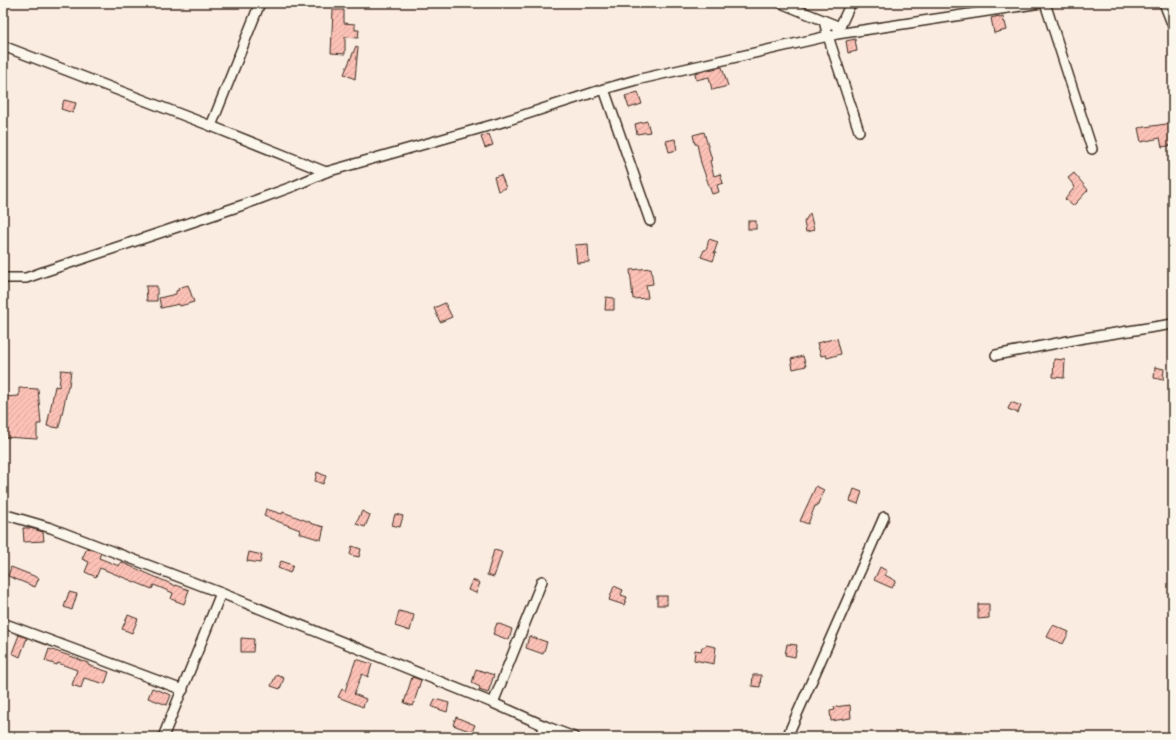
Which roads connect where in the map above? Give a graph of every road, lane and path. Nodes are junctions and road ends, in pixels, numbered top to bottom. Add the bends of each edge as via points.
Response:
1 (260, 3) edge
2 (781, 3) edge
3 (851, 3) edge
4 (1041, 3) edge
5 (1045, 3) edge
6 (1164, 3) edge
7 (824, 21) junction
8 (1173, 26) edge
9 (839, 31) junction
10 (828, 36) junction
11 (3, 46) edge
12 (604, 89) junction
13 (211, 126) junction
14 (858, 131) dead end
15 (1092, 149) dead end
16 (326, 172) junction
17 (650, 221) dead end
18 (3, 278) edge
19 (1173, 324) edge
20 (996, 355) dead end
21 (3, 514) edge
22 (884, 517) dead end
23 (542, 582) dead end
24 (221, 593) junction
25 (3, 623) edge
26 (183, 690) junction
27 (493, 702) junction
28 (545, 726) junction
29 (163, 737) edge
30 (540, 737) edge
31 (574, 737) edge
32 (787, 737) edge

1 - 13 street
2 - 7 street
3 - 9 street
4 - 9 street
5 - 15 street
6 - 8 street
7 - 9 street
7 - 10 street
9 - 10 street
10 - 12 street
10 - 14 street
11 - 13 street
12 - 16 street via 499,123
12 - 17 street
13 - 16 street
16 - 18 street via 243,205 26,278
19 - 20 street
21 - 24 street via 50,528
22 - 32 street
23 - 27 street
24 - 26 street
24 - 27 street
25 - 26 street
26 - 29 street
27 - 28 street
28 - 30 street
28 - 31 street

